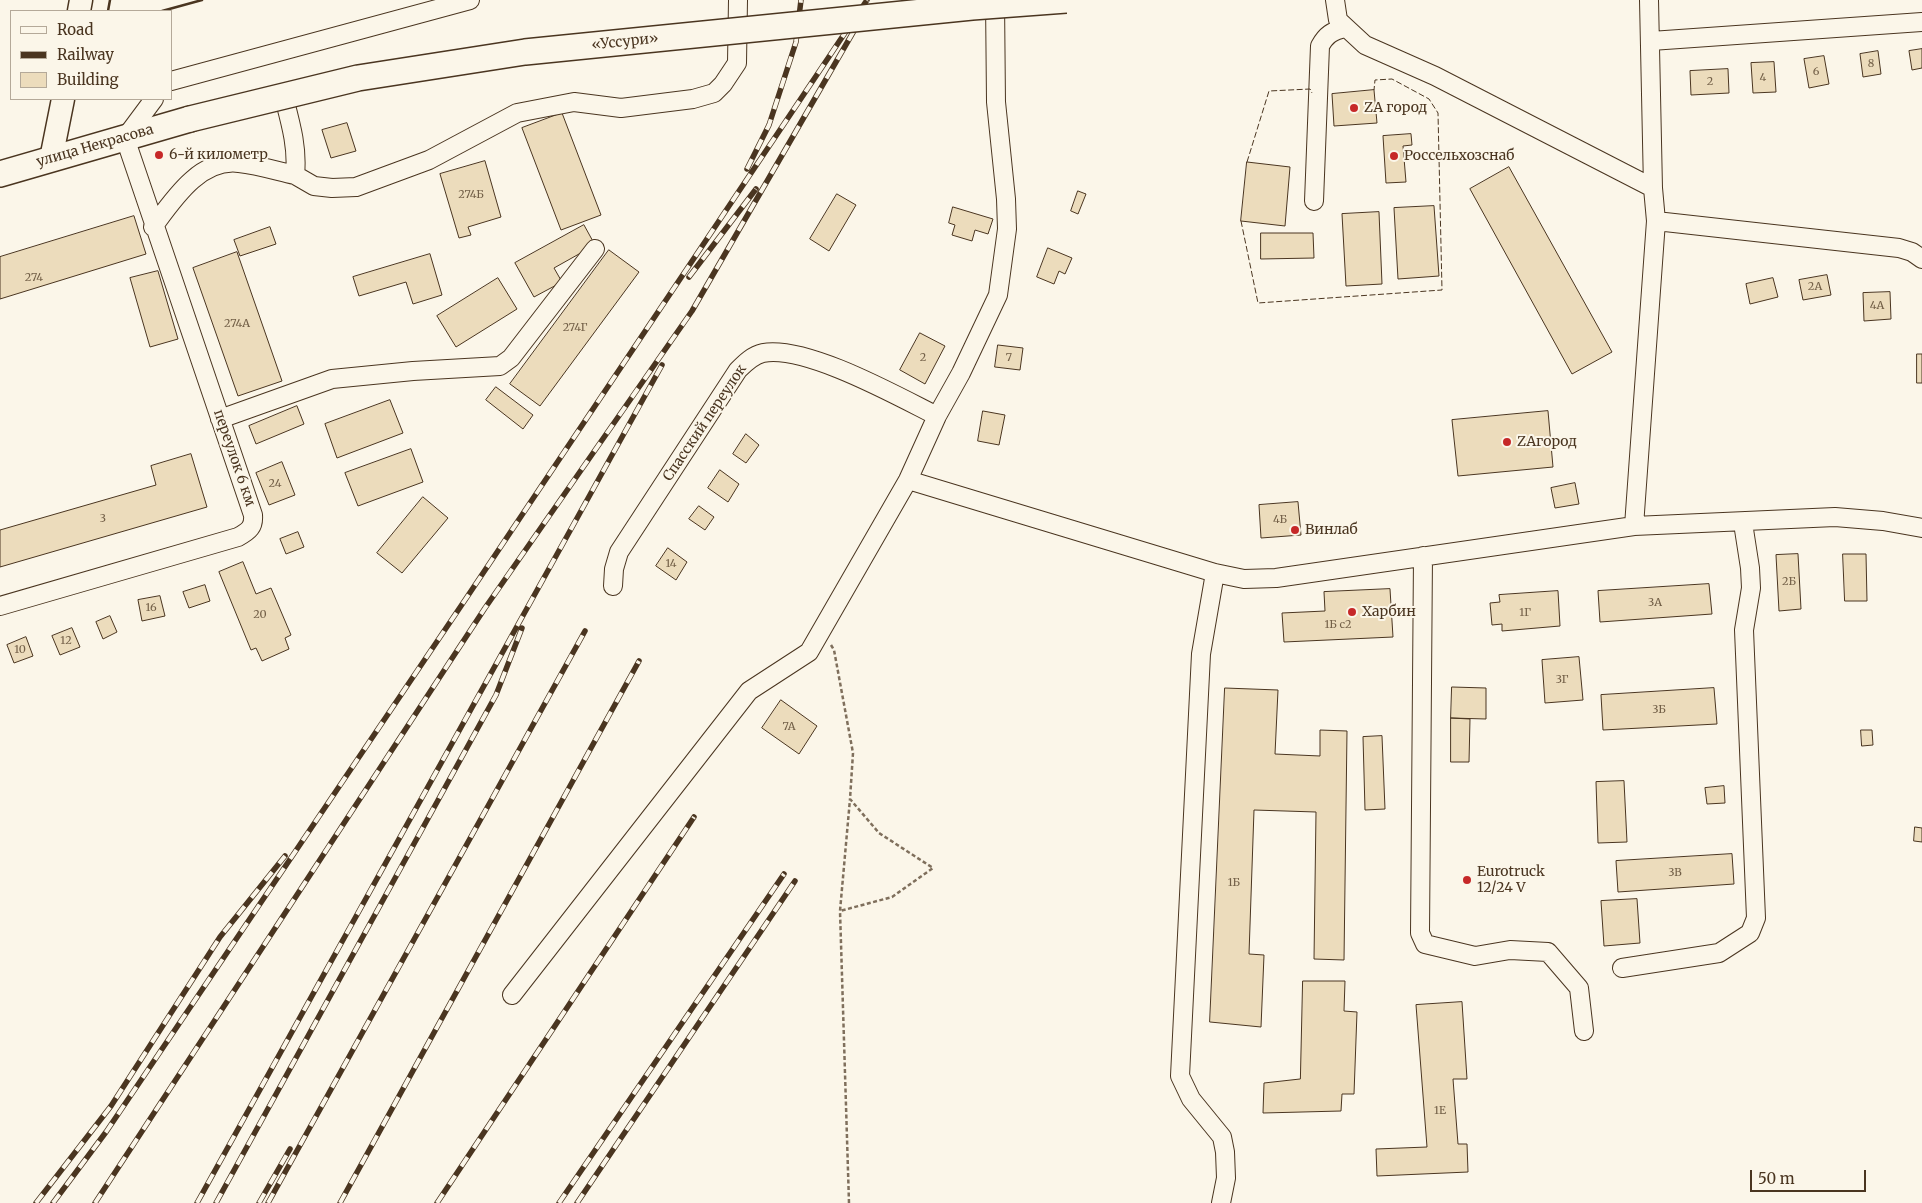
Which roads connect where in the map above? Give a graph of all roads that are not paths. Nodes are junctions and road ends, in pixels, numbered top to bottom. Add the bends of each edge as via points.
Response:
1 (470, 0) edge
2 (738, 0) edge
3 (995, 0) edge
4 (1066, 0) edge
5 (1335, 0) edge
6 (1649, 0) edge
7 (1922, 22) edge
8 (1345, 28) junction
9 (1651, 41) junction
10 (172, 81) edge
11 (283, 94) dead end
12 (63, 100) edge
13 (153, 100) edge
14 (190, 119) joint
15 (125, 138) junction
16 (52, 159) junction
17 (0, 174) edge
18 (295, 175) junction
19 (1653, 188) junction
20 (1314, 201) dead end
21 (1656, 221) junction
22 (153, 227) junction
23 (595, 249) dead end
24 (1922, 259) edge
25 (937, 416) junction
26 (220, 419) junction
27 (908, 480) junction
28 (1743, 523) junction
29 (1634, 526) junction
30 (1922, 528) edge
31 (1423, 556) junction
32 (1215, 573) junction
33 (613, 586) dead end
34 (0, 606) edge
35 (1622, 968) dead end
36 (512, 995) dead end
37 (1584, 1031) dead end
38 (1221, 1203) edge

1 - 10 street
2 - 18 street via 736,63 714,93 693,100 622,108 580,102 532,108 518,112 429,160 356,188 314,186
3 - 25 street via 996,102 1007,229 998,295
4 - 14 highway, «Уссури», bridge via 525,52 358,78
5 - 8 street via 1338,20
6 - 9 street
7 - 9 street
8 - 19 street via 1365,45 1436,76
8 - 20 street via 1329,34 1320,46
9 - 19 street
11 - 18 street via 297,159
12 - 16 main road
13 - 15 street
14 - 15 highway, улица Некрасова
15 - 16 highway, улица Некрасова
15 - 22 street, переулок 6 км
16 - 17 highway, улица Некрасова
18 - 22 street via 237,162 220,165 200,173
19 - 21 street
21 - 24 street via 1900,248
21 - 29 street
22 - 26 street, переулок 6 км
23 - 26 street via 511,358 500,366 332,379
25 - 27 street
25 - 33 street, Спасский переулок via 840,370 794,355 762,354 747,361 619,552
26 - 34 street, переулок 6 км via 253,515 254,523 249,531 228,540
27 - 32 street
27 - 36 street via 809,652 749,691
28 - 29 street
28 - 30 street via 1835,517
28 - 35 street via 1751,588 1744,630 1756,918 1750,933 1719,953
29 - 31 street
31 - 32 street via 1276,578 1244,579
31 - 37 street via 1420,933 1424,944 1475,956 1510,950 1548,952 1579,988
32 - 38 street via 1201,654 1180,1076 1191,1099 1222,1137 1226,1152 1226,1178

